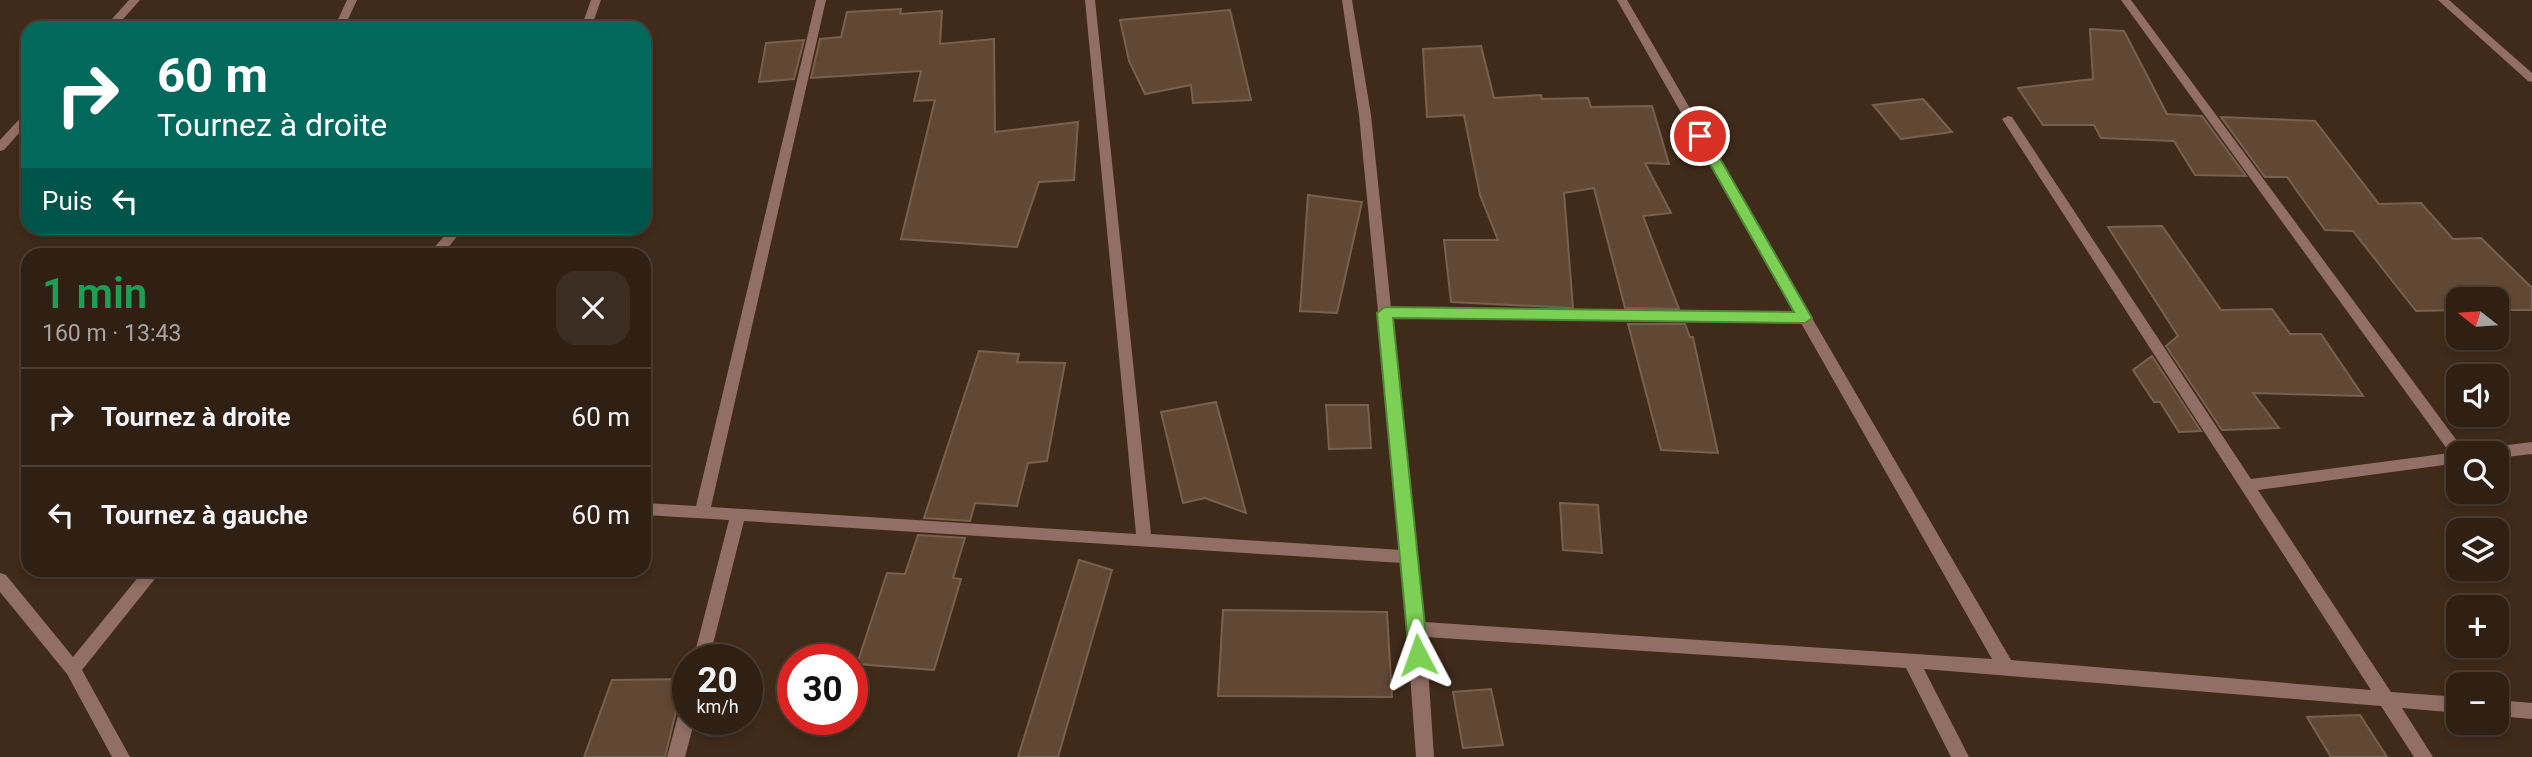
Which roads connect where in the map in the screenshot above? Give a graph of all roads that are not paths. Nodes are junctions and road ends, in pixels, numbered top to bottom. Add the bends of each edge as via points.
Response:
1 (135, 0) edge
2 (352, 0) edge
3 (596, 0) edge
4 (821, 0) edge
5 (1090, 0) edge
6 (1347, 0) edge
7 (1622, 0) edge
8 (2126, 0) edge
9 (2442, 0) edge
10 (116, 21) edge
11 (342, 21) edge
12 (588, 21) edge
13 (2532, 79) edge
14 (2008, 119) dead end
15 (21, 124) edge
16 (12, 134) junction
17 (21, 135) edge
18 (0, 147) edge
19 (1385, 313) junction
20 (1805, 318) junction
21 (2448, 441) edge
22 (2532, 448) edge
23 (2509, 451) edge
24 (2446, 458) edge
25 (2249, 485) junction
26 (651, 509) edge
27 (702, 513) junction
28 (737, 515) junction
29 (1144, 540) junction
30 (1410, 557) junction
31 (148, 577) edge
32 (0, 580) edge
33 (1416, 629) junction
34 (705, 644) edge
35 (1912, 662) junction
36 (2006, 667) junction
37 (73, 668) junction
38 (2388, 699) junction
39 (2446, 704) edge
40 (2509, 709) edge
41 (2532, 711) edge
42 (682, 735) edge
43 (121, 757) edge
44 (676, 757) edge
45 (1425, 757) edge
46 (1960, 757) edge
47 (2424, 757) edge

1 - 10 street
2 - 11 street
3 - 12 street
4 - 27 street
5 - 29 street
6 - 19 street
7 - 20 street
8 - 21 street
9 - 13 street
14 - 25 street
15 - 16 street
16 - 17 street
16 - 18 street
19 - 20 street
19 - 30 street
20 - 36 street
22 - 23 street
24 - 25 street
25 - 38 street
26 - 27 street
27 - 28 street
28 - 29 street
28 - 34 street
29 - 30 street
30 - 33 street
31 - 37 street
32 - 37 street
33 - 35 street
33 - 45 street
35 - 36 street
35 - 46 street
36 - 38 street
37 - 43 street
38 - 39 street
38 - 47 street
40 - 41 street
42 - 44 street

